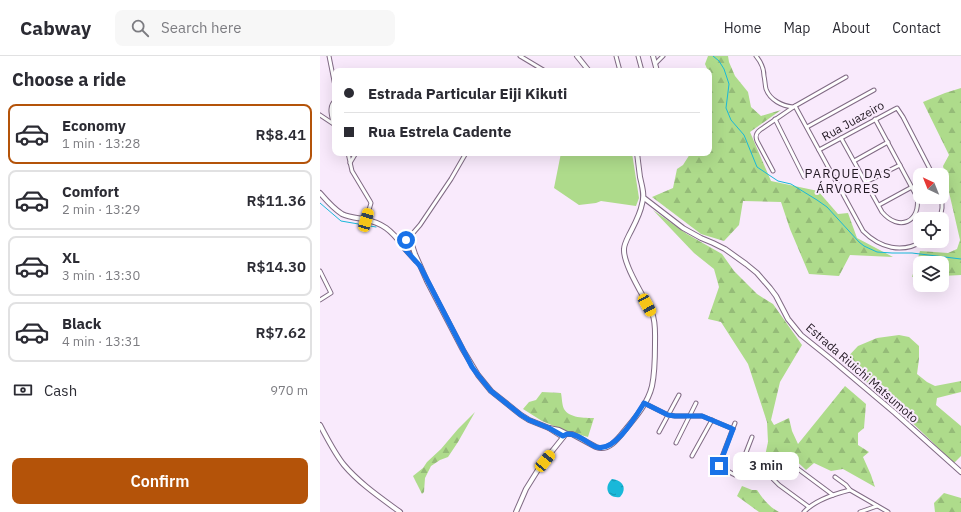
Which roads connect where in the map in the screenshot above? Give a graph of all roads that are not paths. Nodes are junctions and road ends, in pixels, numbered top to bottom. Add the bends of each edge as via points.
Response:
1 (329, 56) edge
2 (520, 56) edge
3 (573, 56) edge
4 (577, 56) edge
5 (616, 56) edge
6 (638, 56) edge
7 (653, 56) edge
8 (663, 56) edge
9 (756, 56) edge
10 (581, 61) junction
11 (656, 63) junction
12 (540, 68) edge
13 (587, 68) edge
14 (619, 68) edge
15 (641, 68) edge
16 (657, 68) edge
17 (332, 71) edge
18 (846, 77) dead end
19 (874, 90) dead end
20 (794, 106) junction
21 (320, 115) edge
22 (775, 119) junction
23 (875, 119) junction
24 (332, 123) edge
25 (807, 127) junction
26 (841, 138) junction
27 (888, 142) junction
28 (819, 150) junction
29 (348, 156) edge
30 (354, 156) edge
31 (464, 156) edge
32 (637, 156) edge
33 (854, 161) junction
34 (350, 163) junction
35 (900, 165) junction
36 (929, 168) edge
37 (773, 171) dead end
38 (804, 177) dead end
39 (866, 182) junction
40 (912, 187) joint
41 (320, 193) edge
42 (644, 198) junction
43 (918, 204) edge
44 (879, 205) junction
45 (366, 220) junction
46 (397, 239) junction
47 (406, 240) junction
48 (412, 245) junction
49 (913, 246) edge
50 (404, 247) junction
51 (420, 266) junction
52 (320, 271) edge
53 (320, 300) edge
54 (679, 395) dead end
55 (644, 403) junction
56 (696, 403) dead end
57 (668, 415) junction
58 (690, 416) junction
59 (712, 420) junction
60 (735, 423) dead end
61 (320, 425) edge
62 (733, 429) junction
63 (659, 432) dead end
64 (565, 435) junction
65 (752, 437) dead end
66 (676, 443) dead end
67 (692, 456) dead end
68 (786, 460) dead end
69 (719, 466) junction
70 (764, 466) dead end
71 (717, 470) dead end
72 (961, 472) edge
73 (835, 477) dead end
74 (850, 490) junction
75 (833, 495) junction
76 (877, 506) junction
77 (809, 507) junction
78 (400, 512) edge
79 (516, 512) edge
80 (804, 512) edge
81 (860, 512) edge
82 (888, 512) edge

1 - 17 street
2 - 12 street
3 - 10 street
4 - 10 street
5 - 14 street
6 - 15 street
7 - 11 street
8 - 11 street
9 - 20 street via 764,70 765,85 770,96 786,106
10 - 13 street
11 - 16 street
18 - 20 street
19 - 25 street
20 - 22 street
20 - 25 street
21 - 24 street
22 - 37 street via 757,132 755,138
22 - 38 street
23 - 26 street, Rua Juazeiro
23 - 27 street
23 - 36 street, Rua Juazeiro via 896,109
25 - 28 street
26 - 28 street, Rua Juazeiro
26 - 33 street
27 - 33 street
27 - 35 street
28 - 49 street via 867,235 889,247
29 - 34 street
30 - 34 street
31 - 47 street via 420,225
32 - 42 street
33 - 39 street
34 - 45 street via 371,204
35 - 39 street
35 - 40 street
39 - 44 street
40 - 44 street
41 - 45 street via 342,214
42 - 55 street via 624,249 636,285 653,315 654,322 653,377
42 - 72 street, Estrada Riuichi Matsumoto via 683,228 725,249 746,264 770,288 788,319 801,335
43 - 44 street via 916,212 906,222 889,219
45 - 46 street via 383,225
46 - 47 street
46 - 50 street
47 - 48 street via 411,241
47 - 50 street via 403,243
48 - 50 street via 410,249
48 - 51 street
50 - 51 street
51 - 64 street via 469,361 484,383 521,415
52 - 53 street via 331,293
54 - 57 street
55 - 57 street
55 - 64 street via 624,432 604,448 599,448 572,434
56 - 58 street
57 - 58 street
57 - 63 street
58 - 59 street via 702,416
58 - 66 street
59 - 62 street
59 - 67 street
60 - 62 street
61 - 78 street via 342,462 358,480
62 - 69 street
64 - 79 street via 541,465
65 - 69 street via 738,473 733,474
68 - 75 street
69 - 71 street
70 - 77 street via 776,482
73 - 74 street
74 - 75 street
74 - 76 street
75 - 77 street
76 - 81 street
76 - 82 street
77 - 80 street

